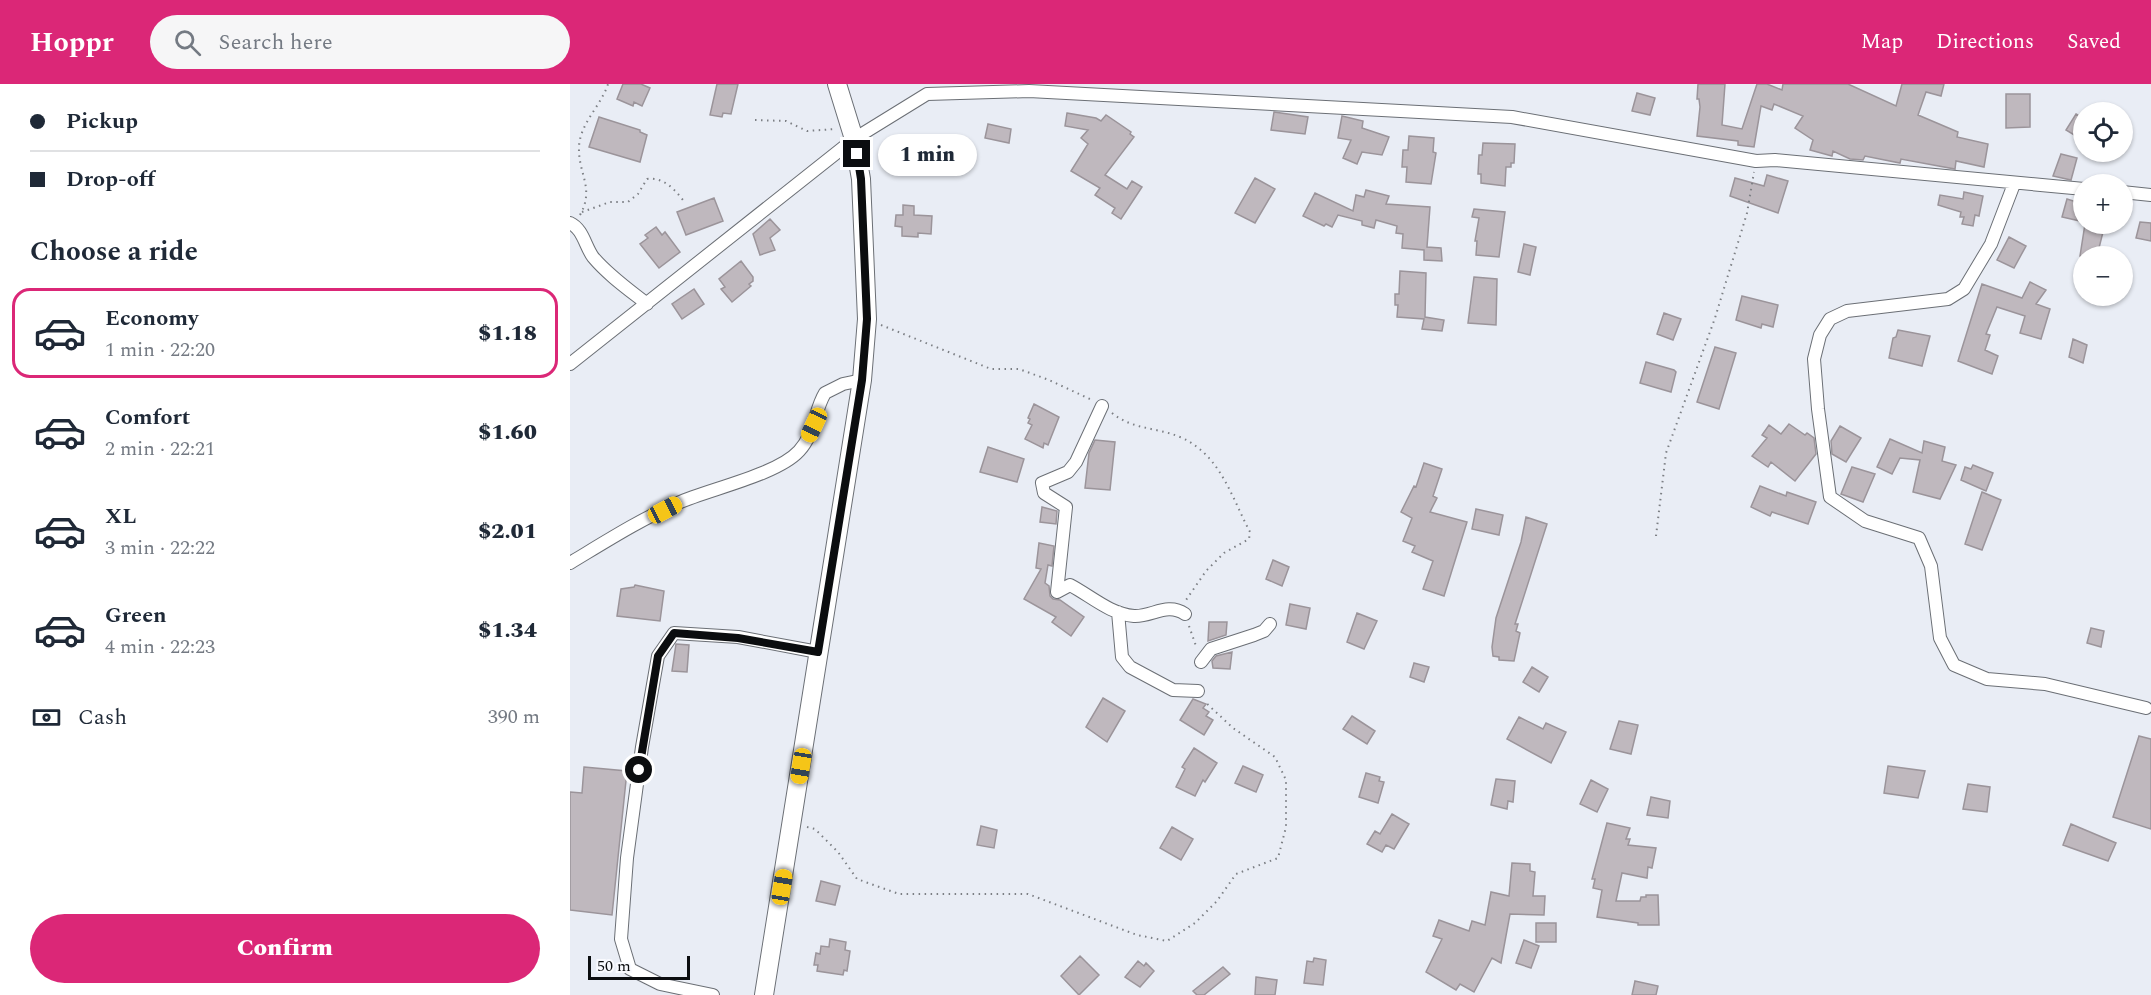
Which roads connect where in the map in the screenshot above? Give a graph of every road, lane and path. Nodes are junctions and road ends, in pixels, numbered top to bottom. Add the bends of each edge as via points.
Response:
1 (608, 84) edge
2 (837, 84) edge
3 (1026, 88) edge
4 (755, 120) dead end
5 (852, 131) junction
6 (1756, 160) junction
7 (2014, 184) junction
8 (2073, 188) edge
9 (2133, 193) edge
10 (2151, 195) edge
11 (683, 201) dead end
12 (582, 212) junction
13 (572, 224) edge
14 (646, 304) junction
15 (867, 319) junction
16 (570, 364) edge
17 (862, 380) junction
18 (1102, 406) junction
19 (1656, 536) dead end
20 (570, 563) edge
21 (1118, 612) junction
22 (1185, 614) junction
23 (1270, 624) dead end
24 (818, 652) junction
25 (1201, 662) joint
26 (1198, 691) joint
27 (2146, 708) dead end
28 (793, 822) junction
29 (713, 995) edge
30 (764, 995) edge

1 - 12 path via 581,134 579,161 588,190
2 - 5 street
3 - 5 street via 927,94
3 - 6 street via 1512,117
4 - 5 path via 786,122 807,131
5 - 14 street
5 - 15 street via 861,179
6 - 7 street
6 - 19 path via 1747,213 1715,318 1666,453
7 - 8 street
7 - 27 street via 1991,244 1964,289 1948,299 1848,311 1830,319 1820,335 1814,359 1830,497 1865,521 1919,538 1931,567 1940,638 1954,664 1987,679 2045,684
9 - 10 street
11 - 12 path via 671,187 655,178 647,179 628,202 610,202
12 - 13 path
13 - 14 street via 580,230 592,256
14 - 16 street
15 - 17 street
15 - 18 path via 991,369 1019,369 1049,380
17 - 20 street via 825,393 809,436 799,451 786,460 678,503
17 - 24 street
18 - 21 street via 1076,462 1068,472 1042,483 1044,493 1066,507 1059,574 1070,585
18 - 22 path via 1125,423 1180,437 1197,447 1215,464 1250,532 1249,539 1224,553 1206,571 1186,600
21 - 22 street via 1134,616 1169,609
21 - 26 street via 1122,657 1130,667 1173,690
22 - 25 path
23 - 25 street via 1264,631 1211,650
24 - 28 street
24 - 29 street via 738,638 674,633 658,656 627,858 621,939 630,969 660,984
26 - 28 path via 1233,728 1275,757 1286,780 1286,827 1278,858 1236,874 1196,923 1167,941 1137,935 1028,894 899,894 857,879 838,852 815,830
28 - 30 street

